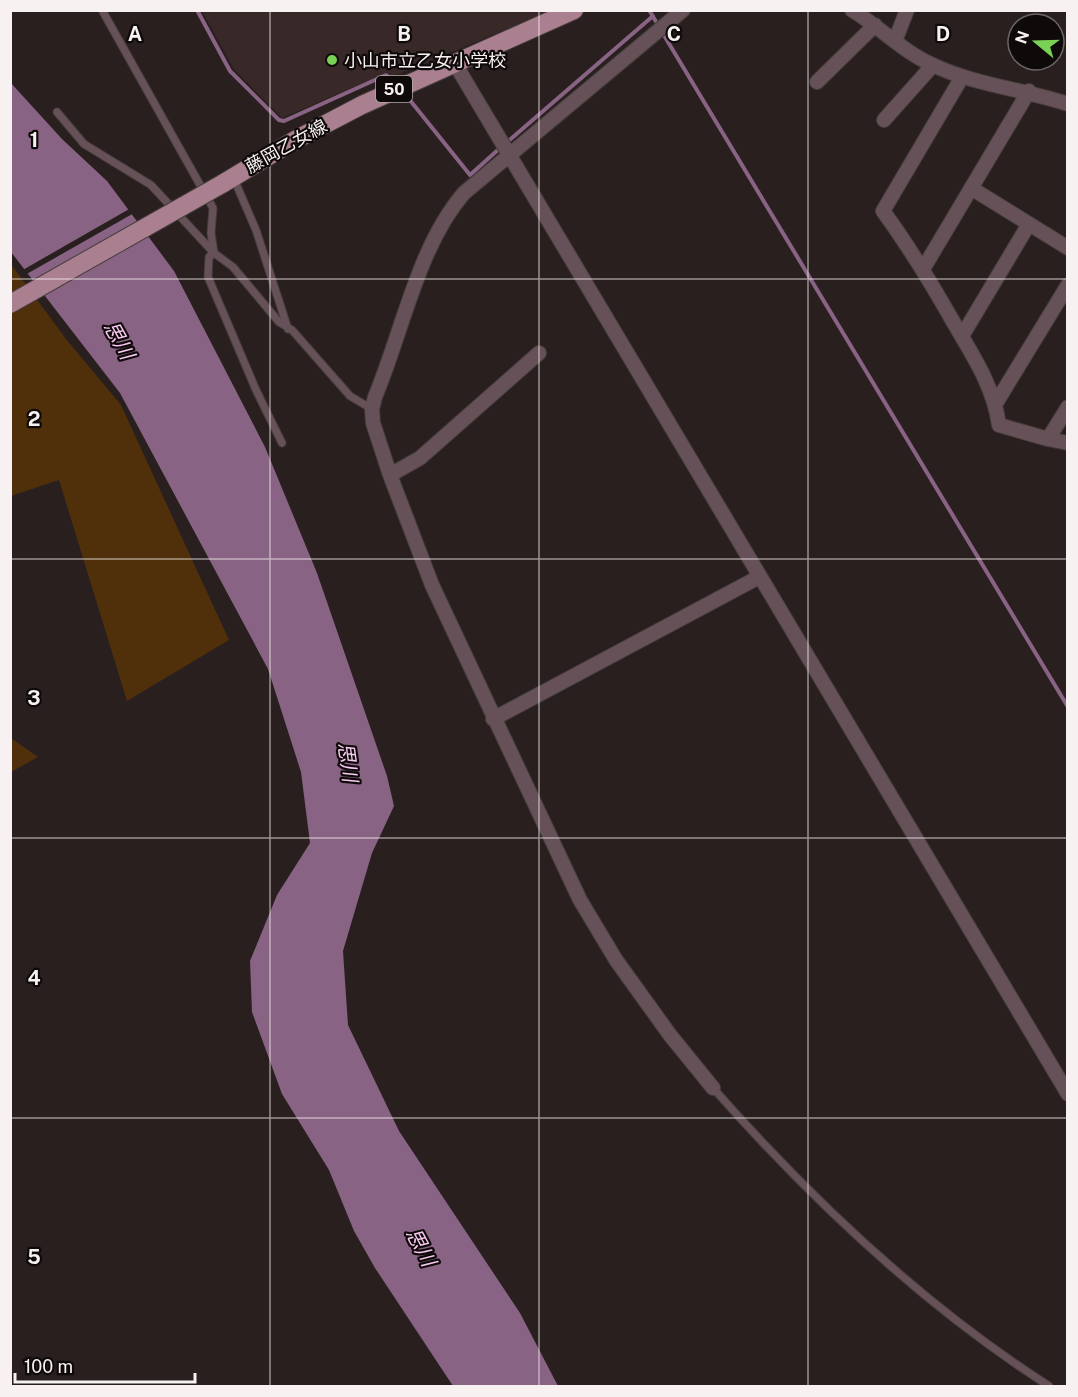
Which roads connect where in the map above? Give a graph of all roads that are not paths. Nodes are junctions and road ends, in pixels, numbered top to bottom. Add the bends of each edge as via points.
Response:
1 (102, 10) edge
2 (574, 10) edge
3 (683, 10) edge
4 (852, 10) edge
5 (907, 10) edge
6 (875, 25) junction
7 (895, 41) junction
8 (454, 63) junction
9 (933, 65) junction
10 (963, 77) junction
11 (817, 82) dead end
12 (1029, 91) junction
13 (1068, 104) edge
14 (57, 112) dead end
15 (884, 120) dead end
16 (508, 158) junction
17 (227, 180) junction
18 (971, 188) junction
19 (1029, 224) junction
20 (1068, 248) edge
21 (214, 253) junction
22 (923, 269) junction
23 (1068, 285) edge
24 (10, 304) edge
25 (288, 329) junction
26 (962, 336) junction
27 (539, 353) dead end
28 (996, 404) junction
29 (1068, 407) edge
30 (372, 409) junction
31 (1048, 439) junction
32 (282, 443) dead end
33 (1068, 443) edge
34 (390, 476) junction
35 (759, 577) junction
36 (493, 719) junction
37 (713, 1088) joint
38 (1068, 1094) edge
39 (1049, 1386) edge

1 - 21 lane via 213,208
2 - 8 main road, 藤岡乙女線 / 50
3 - 16 street
4 - 6 street
5 - 7 street
6 - 7 street
6 - 11 street
7 - 9 street
8 - 16 street
8 - 17 main road, 藤岡乙女線 / 50 via 331,121
9 - 10 street
9 - 15 street
10 - 12 street
10 - 22 street via 883,212
12 - 13 street
12 - 18 street
14 - 21 lane via 84,144 151,185
16 - 30 street via 464,193 446,214
16 - 35 street
17 - 24 main road, 藤岡乙女線 / 50, bridge
17 - 25 lane via 256,230
18 - 19 street
18 - 22 street
19 - 20 street
19 - 26 street
21 - 25 lane via 233,267
21 - 32 lane via 209,257 208,277
22 - 26 street
23 - 28 street
25 - 30 lane via 350,396
26 - 28 street
27 - 34 street via 420,458
28 - 31 street via 999,425
29 - 31 street
30 - 34 street
31 - 33 street
34 - 36 street via 432,585
35 - 36 street
35 - 38 street
36 - 37 street via 580,900 616,960
37 - 39 lane via 753,1134 870,1248 957,1320

